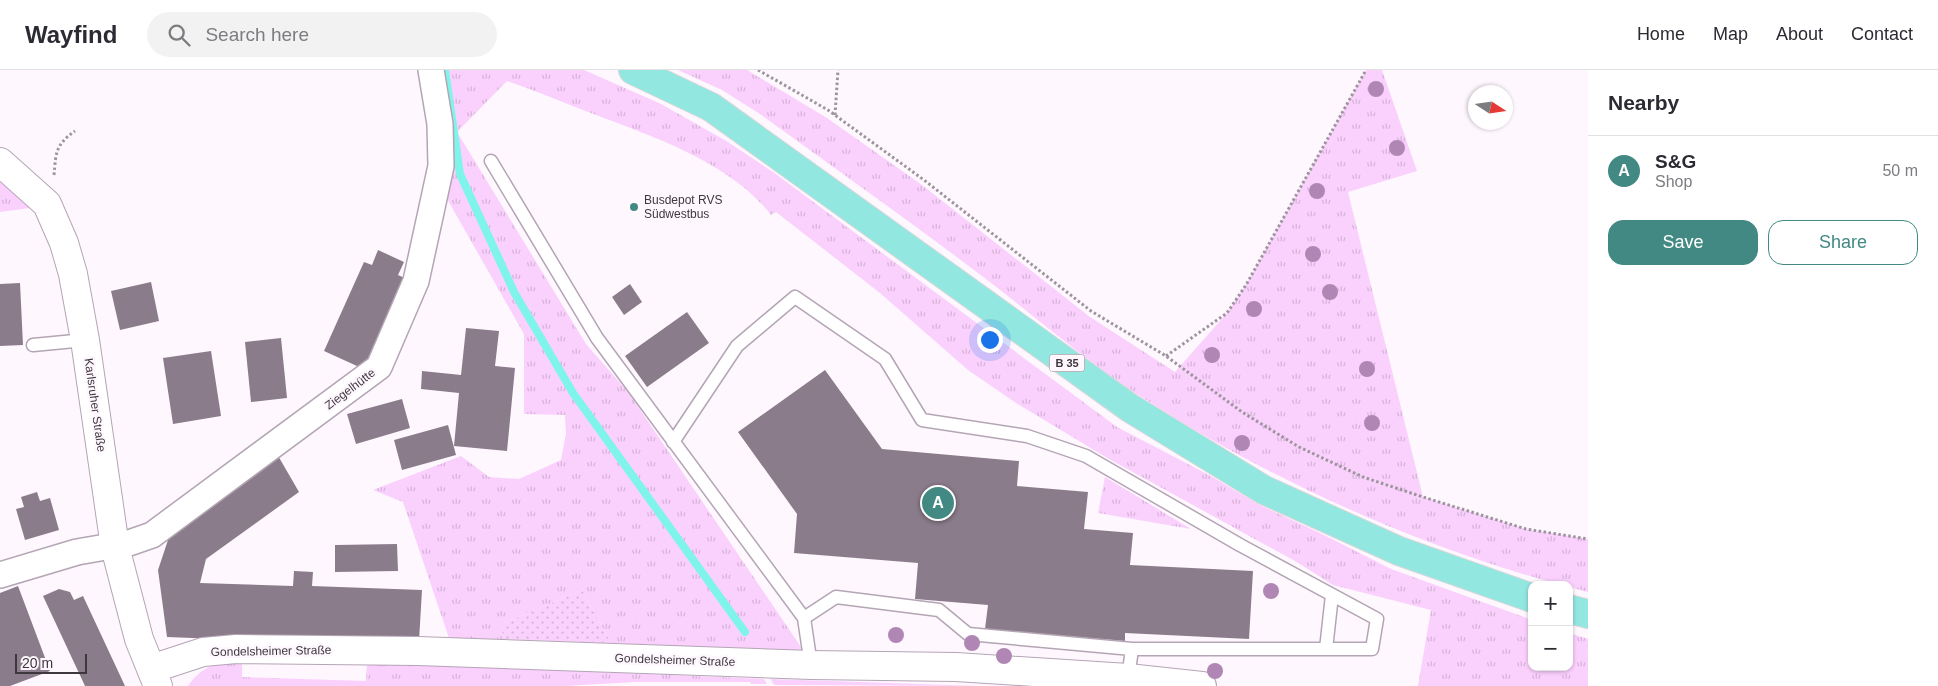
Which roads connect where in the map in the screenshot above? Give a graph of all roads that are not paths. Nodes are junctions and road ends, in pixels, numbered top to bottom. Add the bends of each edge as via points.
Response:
1 (431, 70) edge
2 (633, 70) edge
3 (491, 161) dead end
4 (0, 162) edge
5 (85, 340) junction
6 (33, 345) dead end
7 (673, 442) junction
8 (115, 546) junction
9 (0, 574) edge
10 (1332, 595) junction
11 (1528, 597) edge
12 (1573, 610) edge
13 (1588, 614) edge
14 (804, 618) junction
15 (1132, 649) junction
16 (1326, 649) junction
17 (811, 665) junction
18 (154, 678) edge
19 (1128, 678) junction
20 (1202, 686) edge

1 - 8 street, Ziegelhütte via 440,124 441,166 416,281 379,367 152,534
2 - 11 main road, B 35 via 711,107 1130,408 1264,490 1399,552
3 - 7 lane via 596,338
4 - 5 street, Karlsruher Straße via 47,204 73,274
5 - 6 lane
5 - 8 street, Karlsruher Straße
7 - 10 lane via 737,346 795,297 885,359 922,420 1027,436 1086,456
7 - 14 lane
8 - 9 street, Ziegelhütte via 77,552
8 - 18 street, Karlsruher Straße via 127,600
10 - 16 lane
10 - 16 lane via 1377,619 1372,649
12 - 13 main road
14 - 15 lane via 836,597 939,610 968,634
14 - 17 lane
15 - 16 lane
15 - 19 lane
17 - 18 street, Gondelsheimer Straße via 499,653 273,649 203,652
17 - 19 street, Gondelsheimer Straße via 956,668
19 - 20 street, Gondelsheimer Straße

